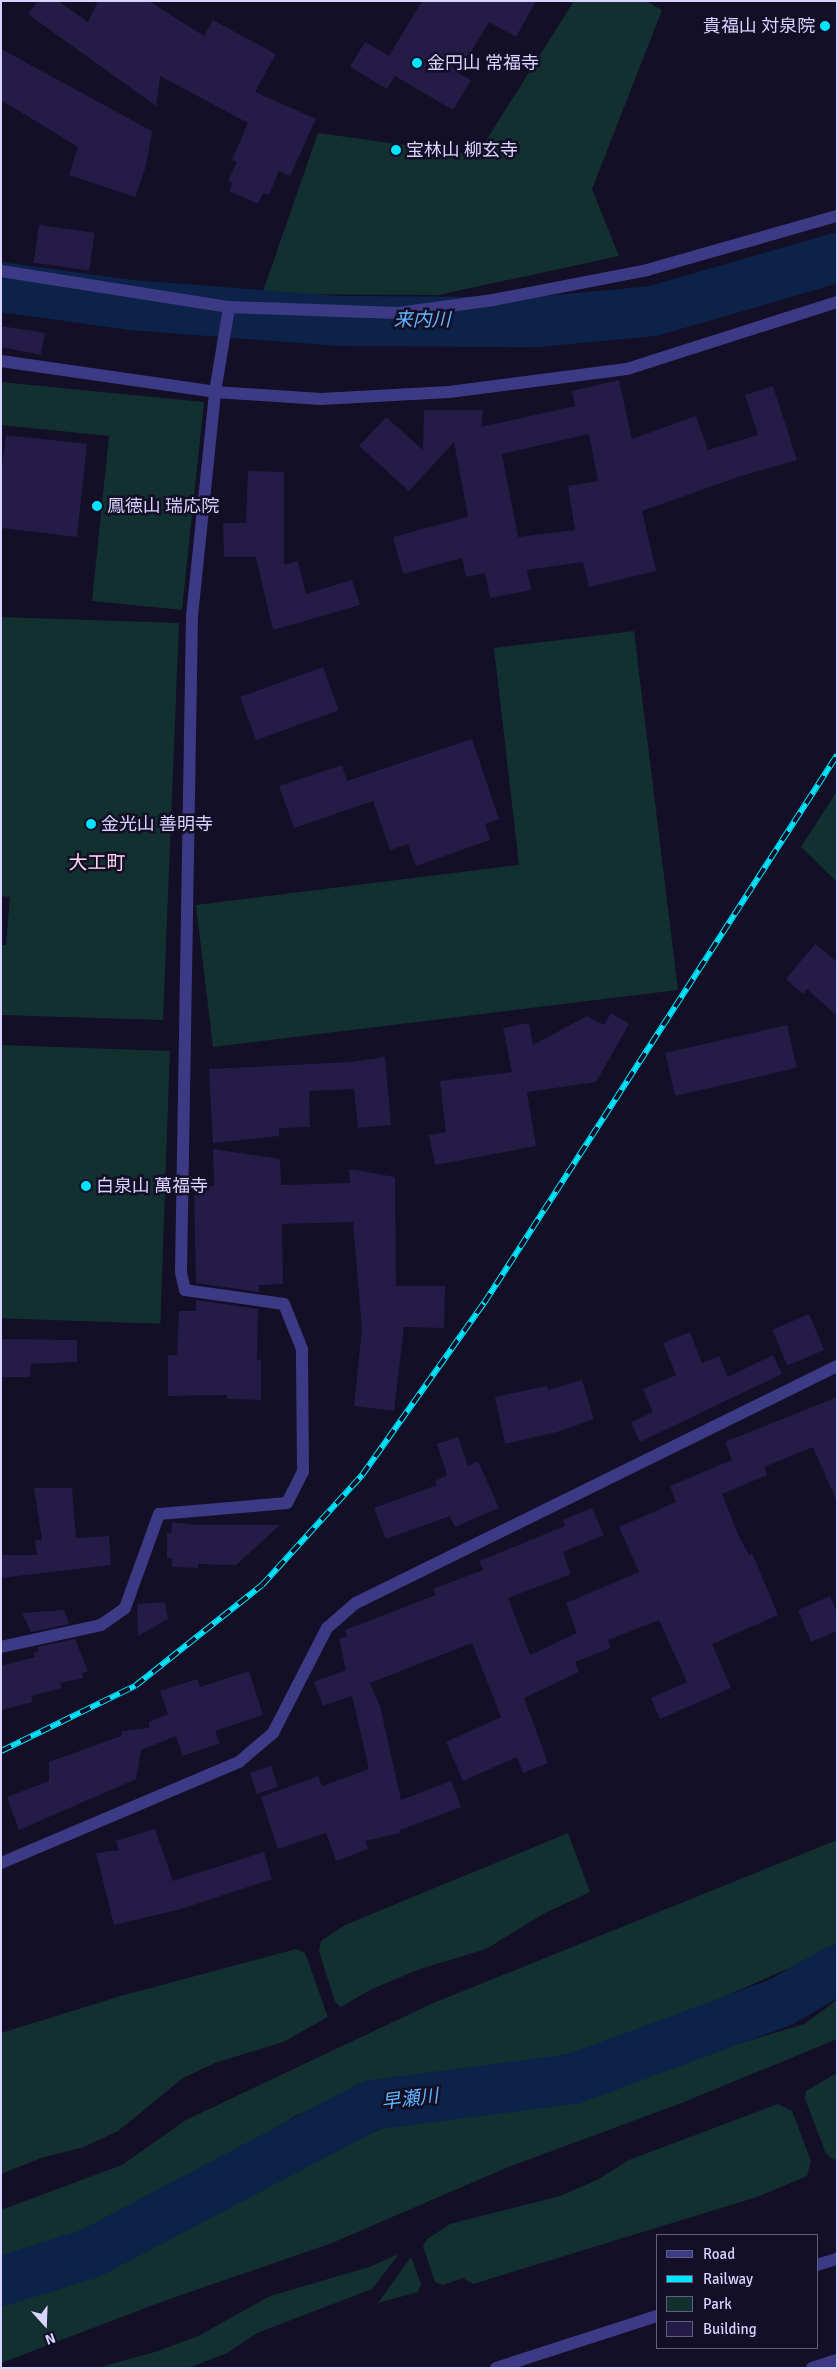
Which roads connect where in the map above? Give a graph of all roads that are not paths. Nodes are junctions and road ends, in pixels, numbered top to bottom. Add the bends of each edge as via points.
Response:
1 (837, 216) edge
2 (1, 271) edge
3 (837, 302) edge
4 (229, 306) junction
5 (1, 361) edge
6 (215, 392) junction
7 (837, 1366) edge
8 (1, 1648) edge
9 (1, 1862) edge
10 (837, 2259) edge
11 (818, 2265) edge
12 (656, 2316) edge
13 (837, 2360) edge
14 (496, 2368) edge
15 (812, 2368) edge

1 - 4 street via 647,270 493,300 398,313
2 - 4 street
3 - 6 street via 628,369 439,392 321,399
4 - 6 street
5 - 6 street
6 - 8 street via 192,616 181,1272 185,1290 284,1304 302,1349 303,1472 286,1502 159,1514 125,1608 101,1625
7 - 9 street via 356,1603 327,1628 273,1733 239,1762
10 - 11 street
12 - 14 street
13 - 15 street

